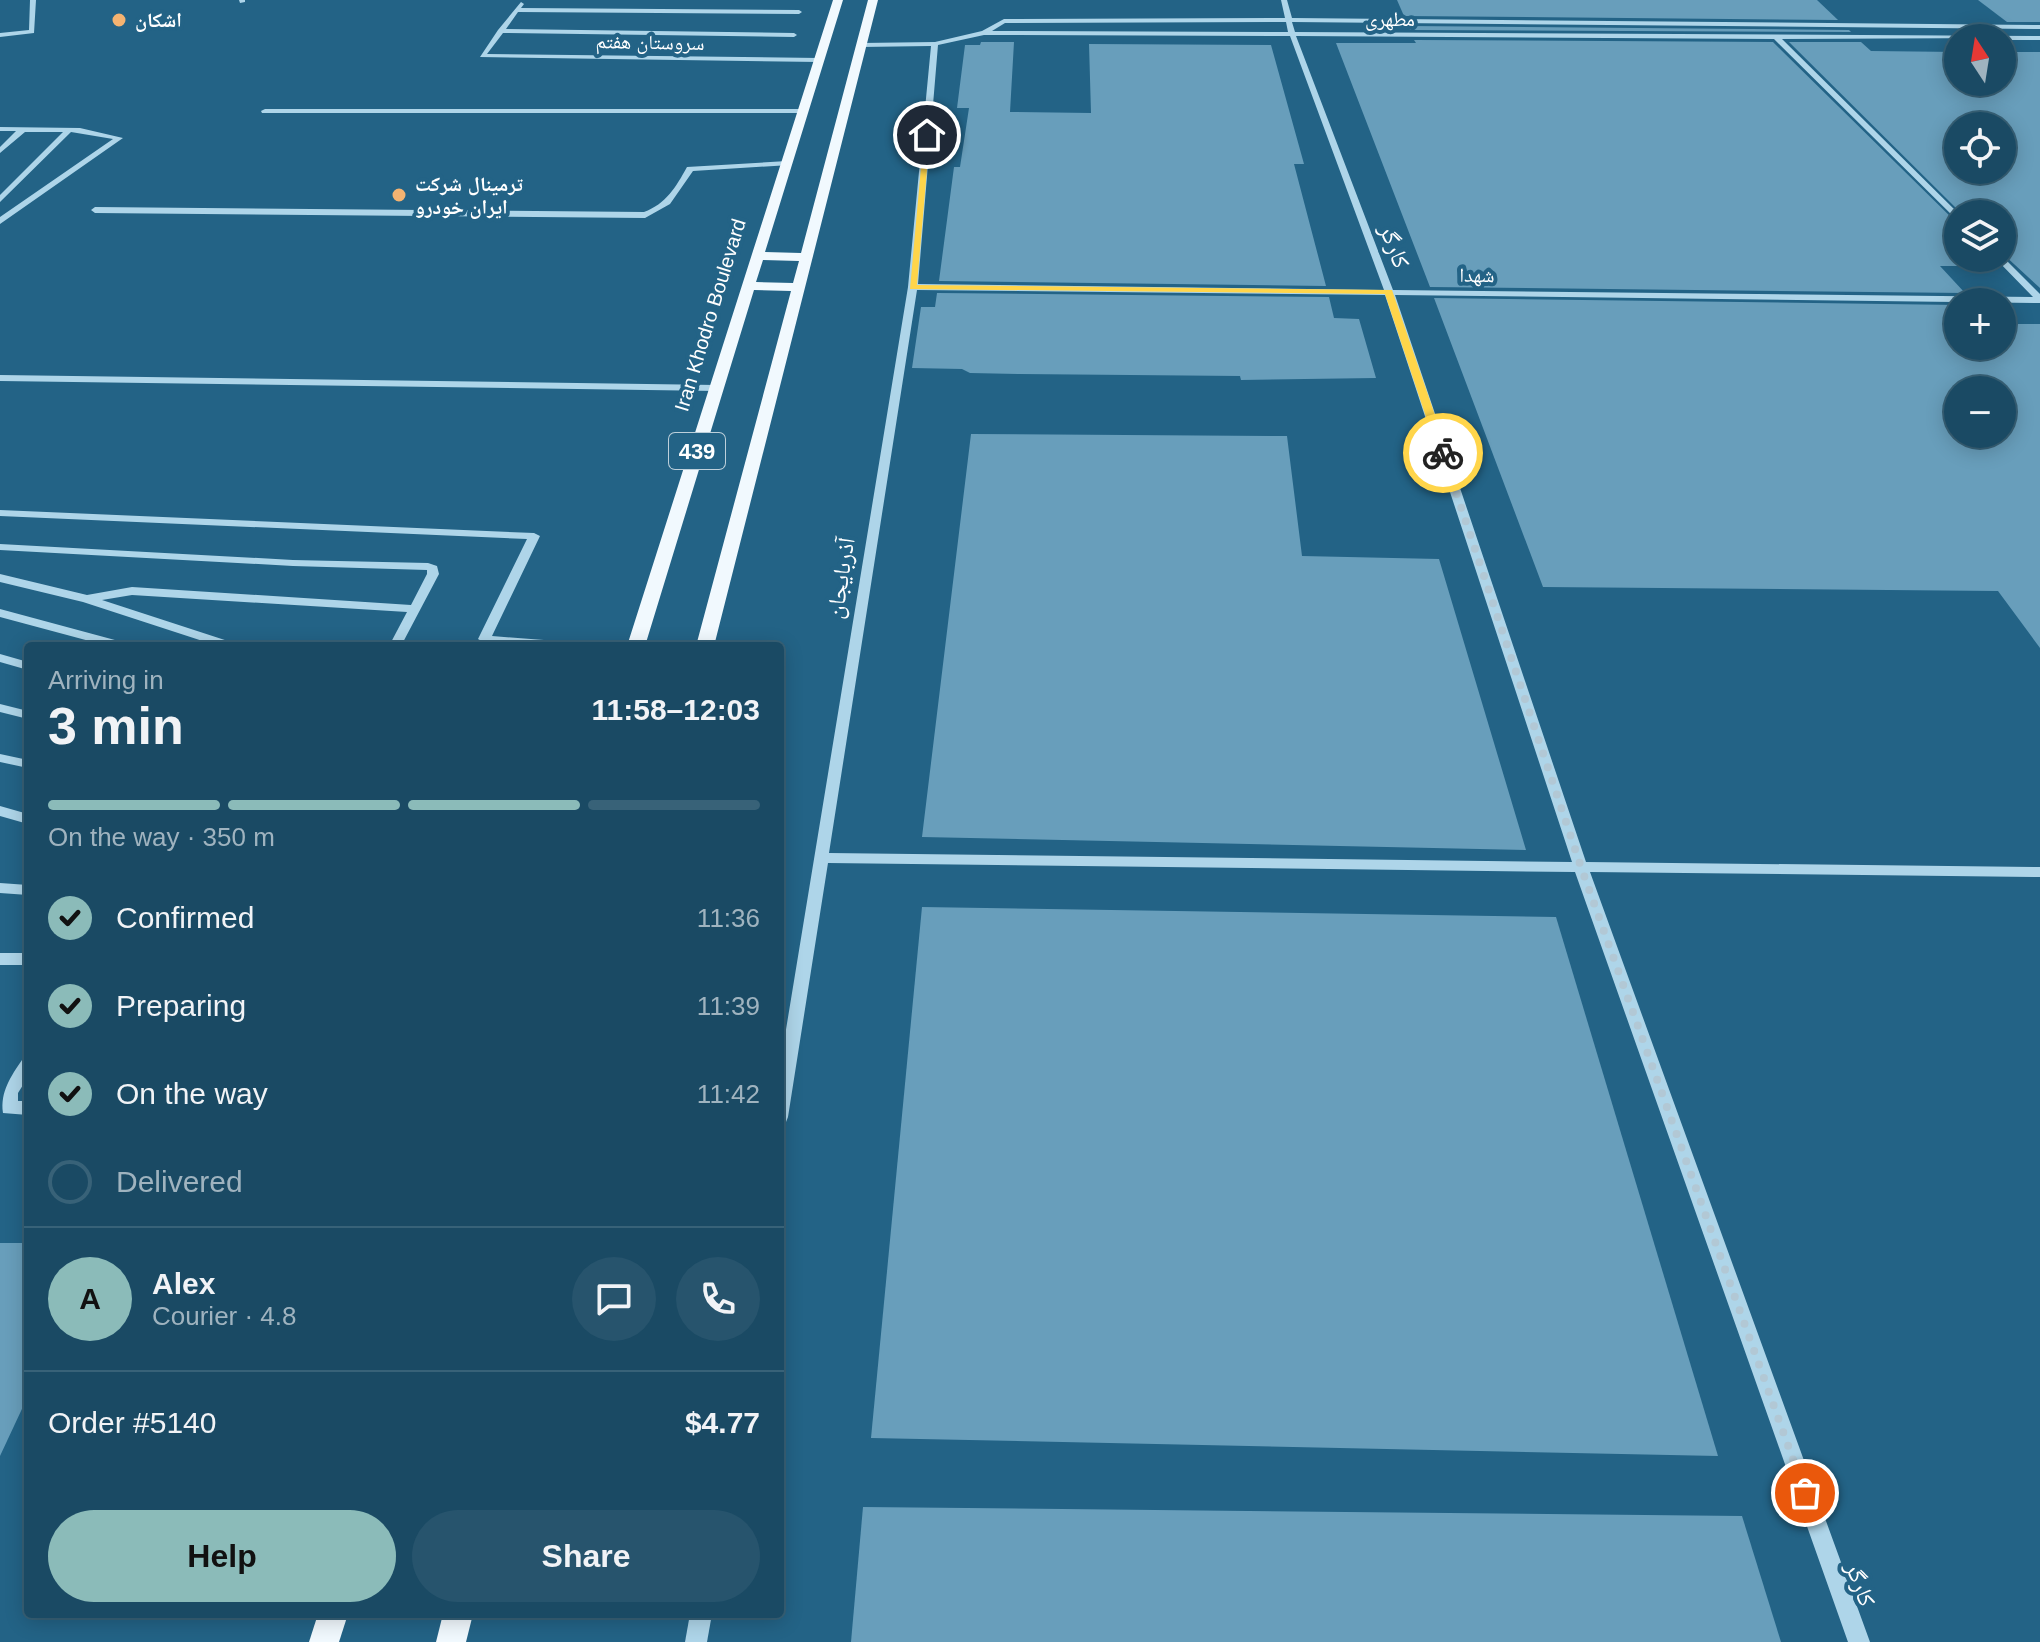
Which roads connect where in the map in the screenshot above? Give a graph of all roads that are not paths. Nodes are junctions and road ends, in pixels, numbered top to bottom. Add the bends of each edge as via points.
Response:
1 (33, 0) edge
2 (524, 0) edge
3 (838, 0) edge
4 (873, 0) edge
5 (1284, 0) edge
6 (516, 10) junction
7 (799, 12) dead end
8 (1290, 27) junction
9 (2040, 27) edge
10 (500, 31) junction
11 (984, 33) junction
12 (0, 35) edge
13 (794, 35) dead end
14 (1775, 36) junction
15 (2040, 38) edge
16 (935, 44) junction
17 (861, 45) junction
18 (819, 60) junction
19 (265, 111) dead end
20 (803, 111) junction
21 (0, 129) edge
22 (23, 129) junction
23 (69, 130) junction
24 (0, 151) edge
25 (787, 163) junction
26 (0, 200) edge
27 (1944, 204) edge
28 (95, 210) dead end
29 (0, 221) edge
30 (758, 256) junction
31 (806, 257) junction
32 (2013, 272) edge
33 (748, 286) junction
34 (799, 287) junction
35 (913, 287) junction
36 (1389, 292) junction
37 (2040, 300) edge
38 (0, 378) edge
39 (716, 388) junction
40 (0, 513) edge
41 (0, 547) edge
42 (0, 578) edge
43 (87, 599) junction
44 (416, 609) junction
45 (0, 613) edge
46 (107, 642) edge
47 (218, 642) edge
48 (397, 642) edge
49 (521, 642) edge
50 (637, 642) edge
51 (706, 642) edge
52 (0, 658) edge
53 (24, 665) edge
54 (0, 708) edge
55 (24, 714) edge
56 (0, 758) edge
57 (24, 763) edge
58 (0, 811) edge
59 (24, 818) edge
60 (821, 858) junction
61 (1581, 867) junction
62 (2040, 872) edge
63 (0, 888) edge
64 (24, 890) edge
65 (0, 959) edge
66 (24, 959) edge
67 (24, 1070) edge
68 (784, 1092) edge
69 (4, 1108) edge
70 (332, 1618) edge
71 (457, 1618) edge
72 (700, 1618) edge
73 (324, 1642) edge
74 (451, 1642) edge
75 (696, 1642) edge
76 (1859, 1642) edge

1 - 12 street via 32,32
2 - 6 street
3 - 18 main road, Iran Khodro Boulevard / 439
4 - 17 main road, 439
5 - 8 street, کارگر
6 - 7 street
6 - 10 street
8 - 9 street, مطهری
8 - 11 street, مطهری
8 - 11 street, مطهری via 1004,21
8 - 14 street, مطهری
8 - 36 street, کارگر
10 - 13 street
10 - 18 street, سروستان هفتم via 482,56
11 - 16 street
14 - 15 street, مطهری
14 - 27 street
16 - 17 street
16 - 35 street, آذربایجان
17 - 31 main road, 439
18 - 20 main road, Iran Khodro Boulevard / 439
19 - 20 street
20 - 25 main road, Iran Khodro Boulevard / 439
21 - 22 street
22 - 23 street
22 - 24 street
23 - 26 street
23 - 29 street via 119,138
25 - 28 street via 690,169 672,200 660,210 635,216
25 - 30 main road, Iran Khodro Boulevard / 439
30 - 31 main road
30 - 33 main road, Iran Khodro Boulevard / 439
31 - 34 main road, 439
32 - 37 street
33 - 34 main road
33 - 39 main road, Iran Khodro Boulevard / 439
34 - 51 main road, 439
35 - 36 street, شهدا
35 - 60 street, آذربایجان
36 - 37 street, شهدا
36 - 61 street, کارگر
38 - 39 street
39 - 50 main road, Iran Khodro Boulevard / 439
40 - 49 street via 534,536 484,639
41 - 44 street via 428,566 433,574
42 - 43 street
43 - 44 street via 132,591
43 - 47 street
44 - 48 street
45 - 46 street
52 - 53 street
54 - 55 street
56 - 57 street
58 - 59 street
60 - 61 street
60 - 68 street, آذربایجان
61 - 62 street
61 - 76 street, کارگر
63 - 64 street
65 - 66 street
67 - 69 street
70 - 73 main road
71 - 74 main road
72 - 75 street

